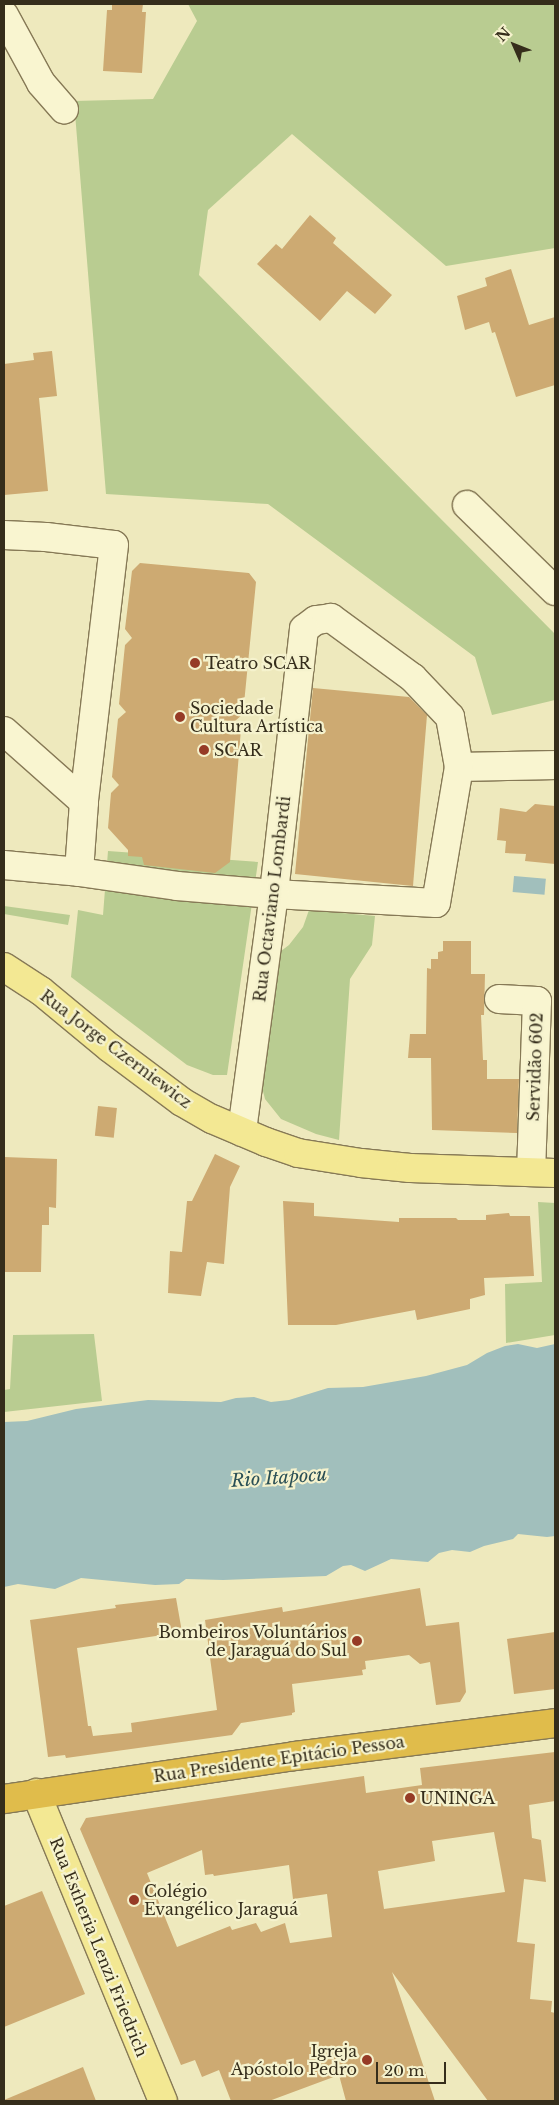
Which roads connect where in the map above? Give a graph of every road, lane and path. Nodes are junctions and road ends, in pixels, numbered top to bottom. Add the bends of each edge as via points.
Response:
1 (4, 15) edge
2 (64, 109) dead end
3 (467, 505) dead end
4 (4, 535) edge
5 (555, 591) edge
6 (4, 731) edge
7 (555, 766) edge
8 (459, 767) junction
9 (84, 802) junction
10 (4, 866) edge
11 (79, 872) junction
12 (274, 894) junction
13 (4, 967) edge
14 (500, 999) dead end
15 (242, 1132) junction
16 (543, 1172) edge
17 (555, 1723) edge
18 (36, 1793) junction
19 (4, 1799) edge
20 (163, 2101) edge

1 - 2 street via 41,83
3 - 5 street
4 - 9 street via 114,545
6 - 9 street
7 - 8 street
8 - 12 street via 436,904
8 - 12 street, Rua Octaviano Lombardi via 450,717 414,678 331,618 316,620 304,628
9 - 11 street
10 - 11 street
11 - 12 street via 177,886
12 - 15 street, Rua Octaviano Lombardi
13 - 15 main road, Rua Jorge Czerniewicz via 41,991 182,1102
14 - 16 street, Servidão 602 via 537,1001
15 - 16 main road, Rua Jorge Czerniewicz via 298,1153 338,1161 410,1168
17 - 18 highway, Rua Presidente Epitácio Pessoa
18 - 19 highway, Rua Presidente Epitácio Pessoa
18 - 20 main road, Rua Estheria Lenzi Friedrich

